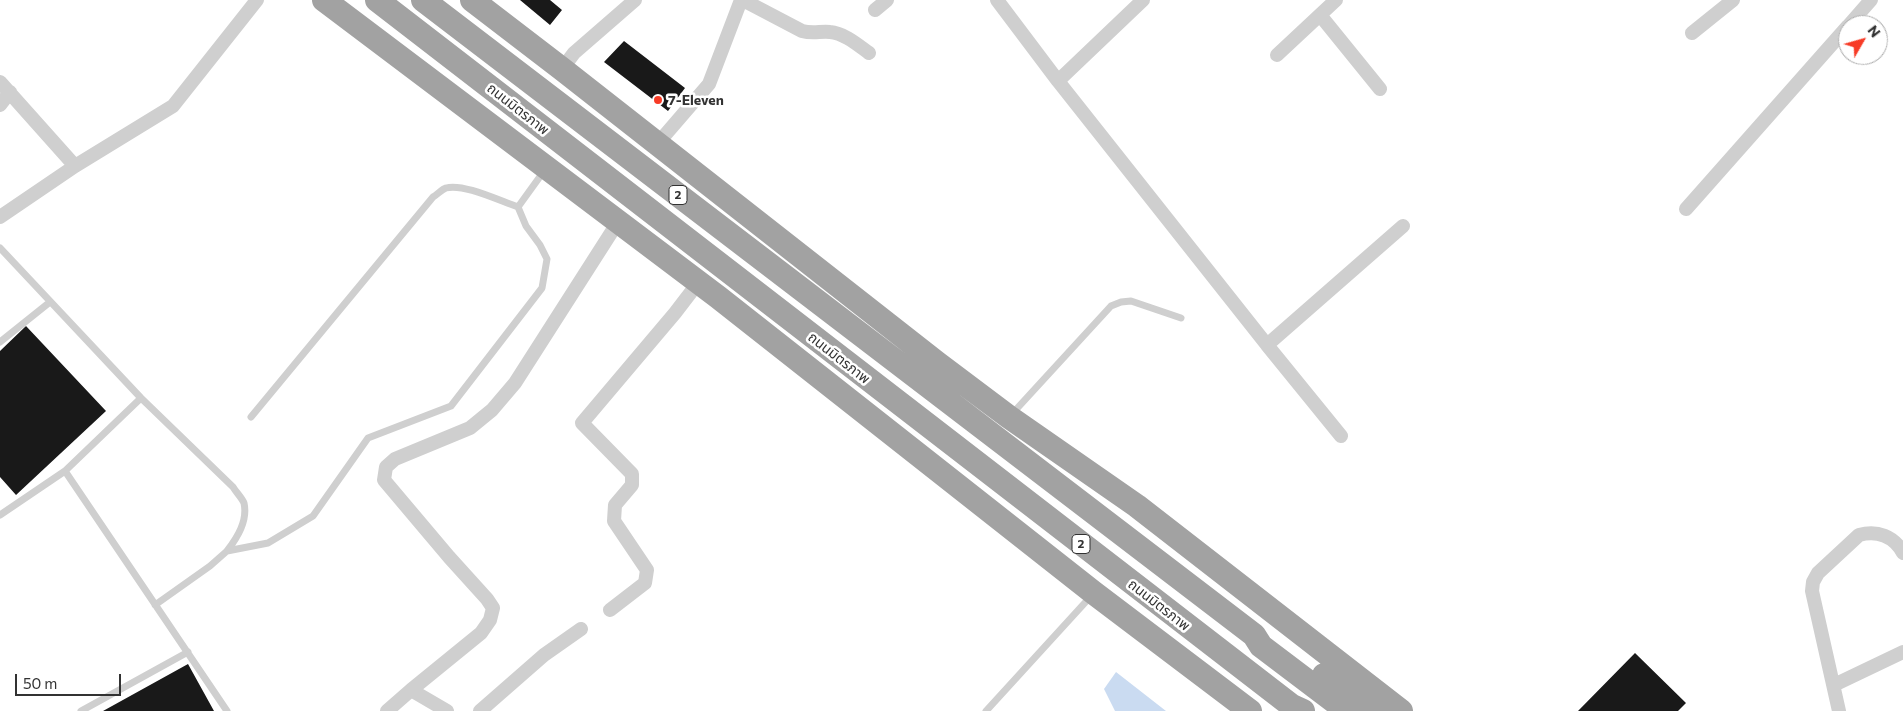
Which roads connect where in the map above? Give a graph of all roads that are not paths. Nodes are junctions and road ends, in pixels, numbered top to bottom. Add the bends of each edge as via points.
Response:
1 (257, 0) edge
2 (324, 0) edge
3 (377, 0) edge
4 (423, 0) edge
5 (472, 0) edge
6 (635, 0) edge
7 (742, 0) edge
8 (887, 0) edge
9 (997, 0) edge
10 (1143, 0) edge
11 (1336, 0) edge
12 (1733, 0) edge
13 (1871, 0) edge
14 (875, 10) dead end
15 (1320, 15) junction
16 (1857, 15) edge
17 (1692, 32) dead end
18 (1838, 36) edge
19 (869, 53) dead end
20 (1277, 55) dead end
21 (562, 69) junction
22 (1058, 81) junction
23 (0, 82) edge
24 (1380, 88) dead end
25 (10, 92) junction
26 (0, 105) edge
27 (665, 135) dead end
28 (74, 166) junction
29 (545, 168) junction
30 (518, 207) junction
31 (1686, 209) dead end
32 (0, 217) edge
33 (618, 222) junction
34 (1403, 226) dead end
35 (780, 240) junction
36 (0, 248) edge
37 (698, 283) junction
38 (50, 302) junction
39 (735, 311) junction
40 (1181, 318) dead end
41 (865, 337) junction
42 (0, 342) edge
43 (1267, 345) junction
44 (844, 362) junction
45 (141, 398) junction
46 (251, 417) dead end
47 (1009, 417) junction
48 (1341, 436) dead end
49 (65, 471) junction
50 (0, 515) edge
51 (227, 551) junction
52 (1903, 553) edge
53 (1094, 592) junction
54 (155, 605) junction
55 (610, 610) dead end
56 (581, 629) dead end
57 (1254, 635) junction
58 (188, 652) junction
59 (1903, 652) edge
60 (1834, 685) junction
61 (410, 690) junction
62 (1296, 709) edge
63 (81, 711) edge
64 (227, 711) edge
65 (387, 711) edge
66 (447, 711) edge
67 (480, 711) edge
68 (986, 711) edge
69 (1250, 711) edge
70 (1347, 711) edge
71 (1376, 711) edge
72 (1402, 711) edge
73 (1839, 711) edge

1 - 28 street via 173,106
2 - 29 highway, ถนนมิตรภาพ
3 - 44 highway, ถนนมิตรภาพ / 2
4 - 41 highway, ถนนมิตรภาพ / 2
5 - 21 highway, 2
6 - 21 street via 574,53
7 - 19 street via 802,31 839,34
7 - 27 street via 709,84
8 - 14 street
9 - 22 street
10 - 22 street
11 - 15 street
12 - 17 street
13 - 16 street
15 - 20 street
15 - 24 street
18 - 31 street
21 - 35 highway, 2
22 - 43 street
23 - 25 street
25 - 26 street
25 - 28 street
28 - 32 street
29 - 30 lane
29 - 33 highway, ถนนมิตรภาพ
30 - 46 lane via 468,189 445,188 433,198
30 - 51 lane via 547,259 542,288 450,406 368,438 313,516 268,542
33 - 37 highway, ถนนมิตรภาพ
33 - 61 street via 515,383 492,410 470,428 395,459 386,467 384,480 493,608 481,633
34 - 43 street
35 - 41 highway
35 - 47 highway, 2
36 - 38 lane
37 - 39 highway, ถนนมิตรภาพ
37 - 55 street via 582,423 632,474 632,485 615,505 614,521 647,570 644,583
38 - 42 lane
38 - 45 lane
39 - 44 highway
39 - 53 highway, ถนนมิตรภาพ
40 - 47 lane via 1131,301 1111,306
41 - 57 highway, ถนนมิตรภาพ / 2
43 - 48 street
44 - 62 highway, ถนนมิตรภาพ / 2
45 - 49 lane
45 - 51 lane via 233,487 244,502 244,517
47 - 72 highway, 2 via 1137,506
49 - 50 lane
49 - 54 lane
51 - 54 lane
52 - 60 street via 1894,540 1885,535 1866,533 1854,538 1818,572 1812,591
53 - 68 lane
53 - 69 highway, ถนนมิตรภาพ
54 - 58 lane
56 - 67 street via 544,655
57 - 70 highway, ถนนมิตรภาพ / 2 via 1261,646
57 - 71 highway via 1269,637
58 - 63 lane
58 - 64 lane
59 - 60 street
60 - 73 street
61 - 65 street
61 - 66 street

